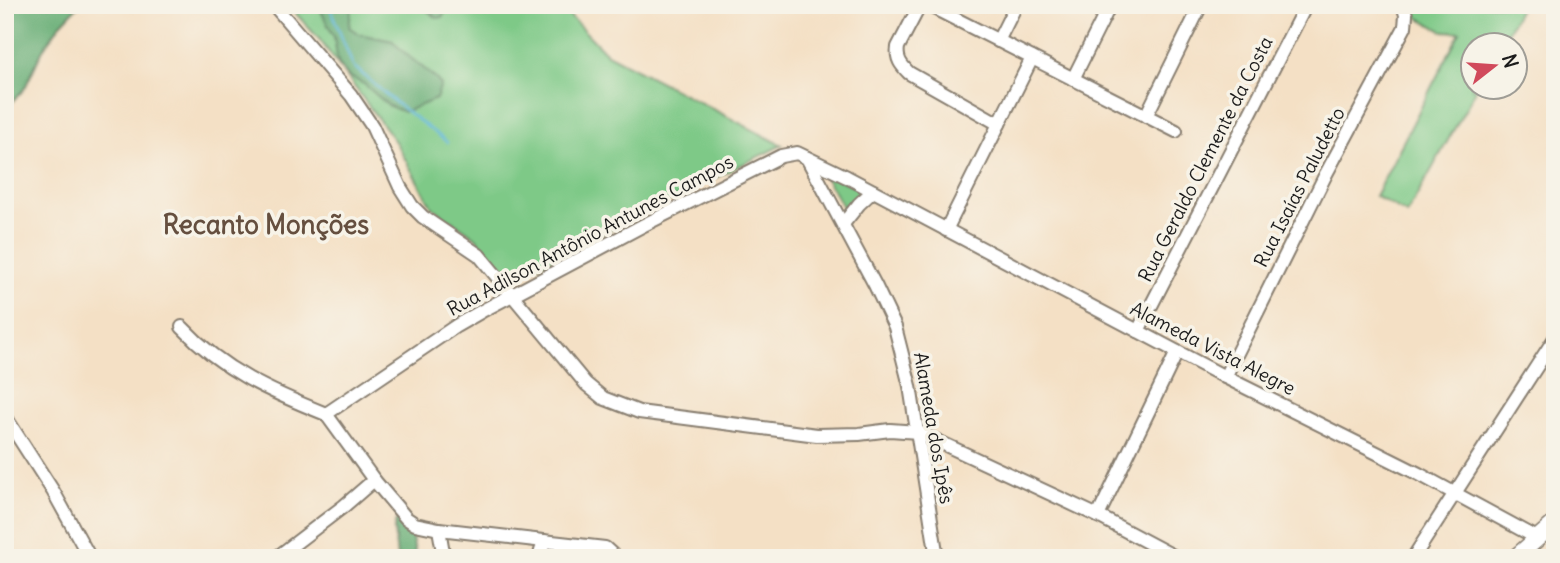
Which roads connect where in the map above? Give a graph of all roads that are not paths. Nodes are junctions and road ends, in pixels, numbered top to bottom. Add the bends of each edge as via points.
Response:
1 (274, 5) edge
2 (920, 5) edge
3 (928, 5) edge
4 (1016, 5) edge
5 (1110, 5) edge
6 (1201, 5) edge
7 (1306, 5) edge
8 (1404, 10) edge
9 (998, 41) junction
10 (1032, 58) junction
11 (1073, 79) junction
12 (1146, 116) junction
13 (999, 124) junction
14 (1176, 131) dead end
15 (807, 158) junction
16 (873, 191) junction
17 (843, 225) junction
18 (946, 230) junction
19 (512, 294) junction
20 (182, 327) dead end
21 (1138, 331) junction
22 (1555, 338) edge
23 (1177, 352) junction
24 (1225, 377) junction
25 (326, 414) junction
26 (8, 421) dead end
27 (918, 432) junction
28 (373, 480) junction
29 (1455, 493) junction
30 (1098, 516) junction
31 (1555, 523) edge
32 (439, 529) junction
33 (1537, 538) junction
34 (544, 541) junction
35 (1152, 552) edge
36 (616, 557) edge
37 (90, 558) edge
38 (276, 558) edge
39 (444, 558) edge
40 (539, 558) edge
41 (937, 558) edge
42 (1177, 558) edge
43 (1413, 558) edge
44 (1515, 558) edge

1 - 19 street via 351,95 412,206 480,255
2 - 13 street via 898,47 901,65
3 - 9 street
4 - 9 street
5 - 11 street
6 - 12 street
7 - 21 street, Rua Geraldo Clemente da Costa
8 - 24 street, Rua Isaías Paludetto via 1405,27
9 - 10 street
10 - 11 street
10 - 13 street
11 - 12 street
12 - 14 street
13 - 18 street
15 - 16 street, Alameda Vista Alegre
15 - 17 street, Alameda dos Ipês
15 - 19 street, Rua Adilson Antônio Antunes Campos via 797,153 781,156
16 - 17 street
16 - 18 street, Alameda Vista Alegre
17 - 27 street, Alameda dos Ipês via 895,327
18 - 21 street, Alameda Vista Alegre
19 - 25 street, Rua Adilson Antônio Antunes Campos
19 - 27 street via 586,384 621,407 817,435
20 - 25 street via 230,369
21 - 23 street, Alameda Vista Alegre
22 - 29 street
23 - 24 street, Alameda Vista Alegre
23 - 30 street
24 - 29 street, Alameda Vista Alegre
25 - 28 street
26 - 37 street
27 - 30 street
27 - 41 street, Alameda dos Ipês
28 - 32 street via 415,524
28 - 38 street
29 - 33 street, Alameda Vista Alegre
29 - 43 street
30 - 35 street
31 - 33 main road
32 - 34 street
32 - 39 street
33 - 44 main road
34 - 36 street via 606,548
34 - 40 street
35 - 42 street

